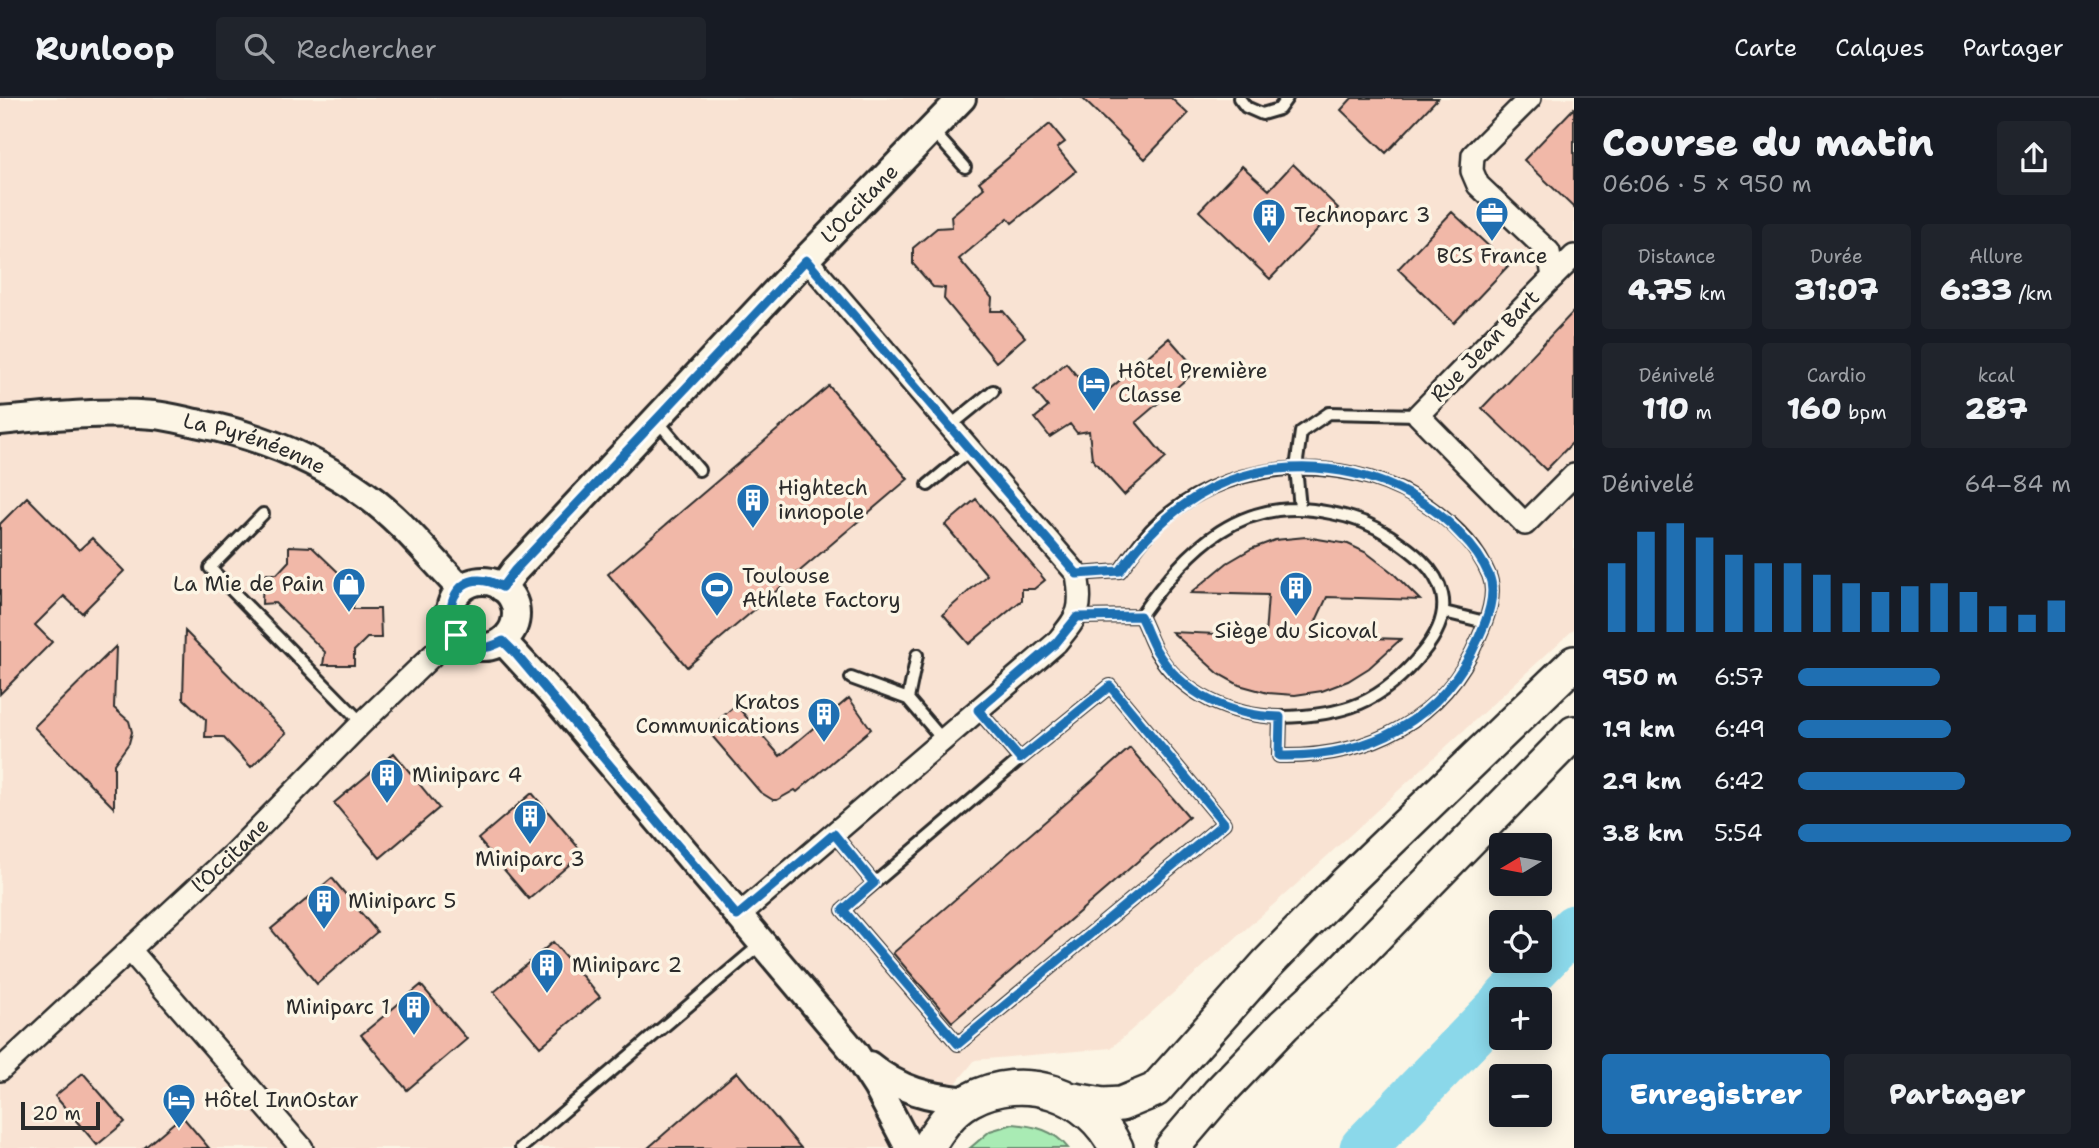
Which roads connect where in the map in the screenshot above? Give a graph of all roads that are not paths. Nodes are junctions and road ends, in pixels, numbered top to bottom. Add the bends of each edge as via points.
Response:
1 (962, 98) edge
2 (1239, 98) edge
3 (1287, 98) edge
4 (1530, 98) edge
5 (932, 129) junction
6 (965, 167) dead end
7 (1574, 256) edge
8 (806, 260) junction
9 (1553, 277) junction
10 (993, 391) dead end
11 (1418, 415) junction
12 (656, 419) junction
13 (0, 421) edge
14 (950, 426) junction
15 (970, 450) junction
16 (1296, 468) junction
17 (699, 470) dead end
18 (1574, 475) edge
19 (928, 485) dead end
20 (1300, 508) junction
21 (263, 514) dead end
22 (1077, 574) junction
23 (502, 587) junction
24 (461, 589) junction
25 (1444, 612) junction
26 (1140, 616) junction
27 (1077, 617) junction
28 (1486, 622) junction
29 (456, 635) junction
30 (503, 641) junction
31 (917, 655) dead end
32 (1574, 663) edge
33 (851, 678) dead end
34 (908, 699) junction
35 (978, 710) junction
36 (1280, 717) junction
37 (362, 723) junction
38 (1574, 733) edge
39 (943, 740) junction
40 (1020, 759) junction
41 (834, 834) junction
42 (874, 883) junction
43 (737, 916) junction
44 (761, 944) junction
45 (117, 956) junction
46 (855, 1053) junction
47 (0, 1070) edge
48 (1074, 1100) junction
49 (968, 1101) junction
50 (302, 1148) edge
51 (521, 1148) edge
52 (909, 1148) edge
53 (927, 1148) edge
54 (1116, 1148) edge
55 (1172, 1148) edge

1 - 5 street, L'Occitane
2 - 3 lane via 1262,114 1279,108
4 - 9 street, Rue Jean Bart via 1473,155 1472,171 1478,185 1549,252
5 - 6 lane
5 - 8 street, L'Occitane
7 - 9 street, Rue Jean Bart
8 - 12 street, L'Occitane
8 - 14 street
9 - 11 street, Rue Jean Bart
10 - 14 lane
11 - 16 lane, Rue Jean Bart via 1329,413 1301,432
11 - 18 street, Rue Jean Bart via 1525,524
12 - 17 lane
12 - 23 street, L'Occitane
13 - 24 street, La Pyrénéenne via 156,415 253,437 294,452 368,497
14 - 15 street
15 - 19 lane
15 - 22 street
16 - 20 lane, Rue Jean Bart
16 - 22 lane via 1257,473 1201,494 1153,528 1120,571
16 - 28 lane via 1364,475 1435,509 1470,544 1490,577
20 - 25 lane via 1361,520 1399,542 1431,571 1442,592
20 - 26 lane via 1262,512 1217,531 1182,562
21 - 37 lane via 210,568
22 - 27 street via 1081,597
23 - 24 street via 481,581
23 - 30 street via 516,614
24 - 29 street via 450,606
25 - 28 lane
25 - 36 lane via 1429,646 1390,688 1349,708
26 - 27 lane
26 - 36 lane via 1172,672 1210,702 1254,717
27 - 35 street via 1056,643
28 - 36 lane via 1462,671 1445,693 1384,737 1337,753 1279,756
29 - 30 street via 473,647
29 - 37 street, l'Occitane
30 - 43 street
31 - 34 lane
32 - 48 main road via 1337,892 1155,1090 1121,1104
33 - 34 lane
34 - 39 lane
35 - 39 street
35 - 40 lane
37 - 45 street, l'Occitane via 232,855
38 - 55 main road via 1284,1025
39 - 41 street
40 - 42 lane
40 - 42 lane via 1110,686 1224,823 958,1044 843,910
41 - 42 lane
41 - 43 street
43 - 44 street
44 - 46 street
44 - 51 lane
45 - 47 street, l'Occitane
45 - 50 street
46 - 49 street via 897,1086
46 - 52 street
48 - 49 main road via 1021,1086 993,1090
48 - 54 main road via 1098,1120
49 - 53 main road via 944,1121

